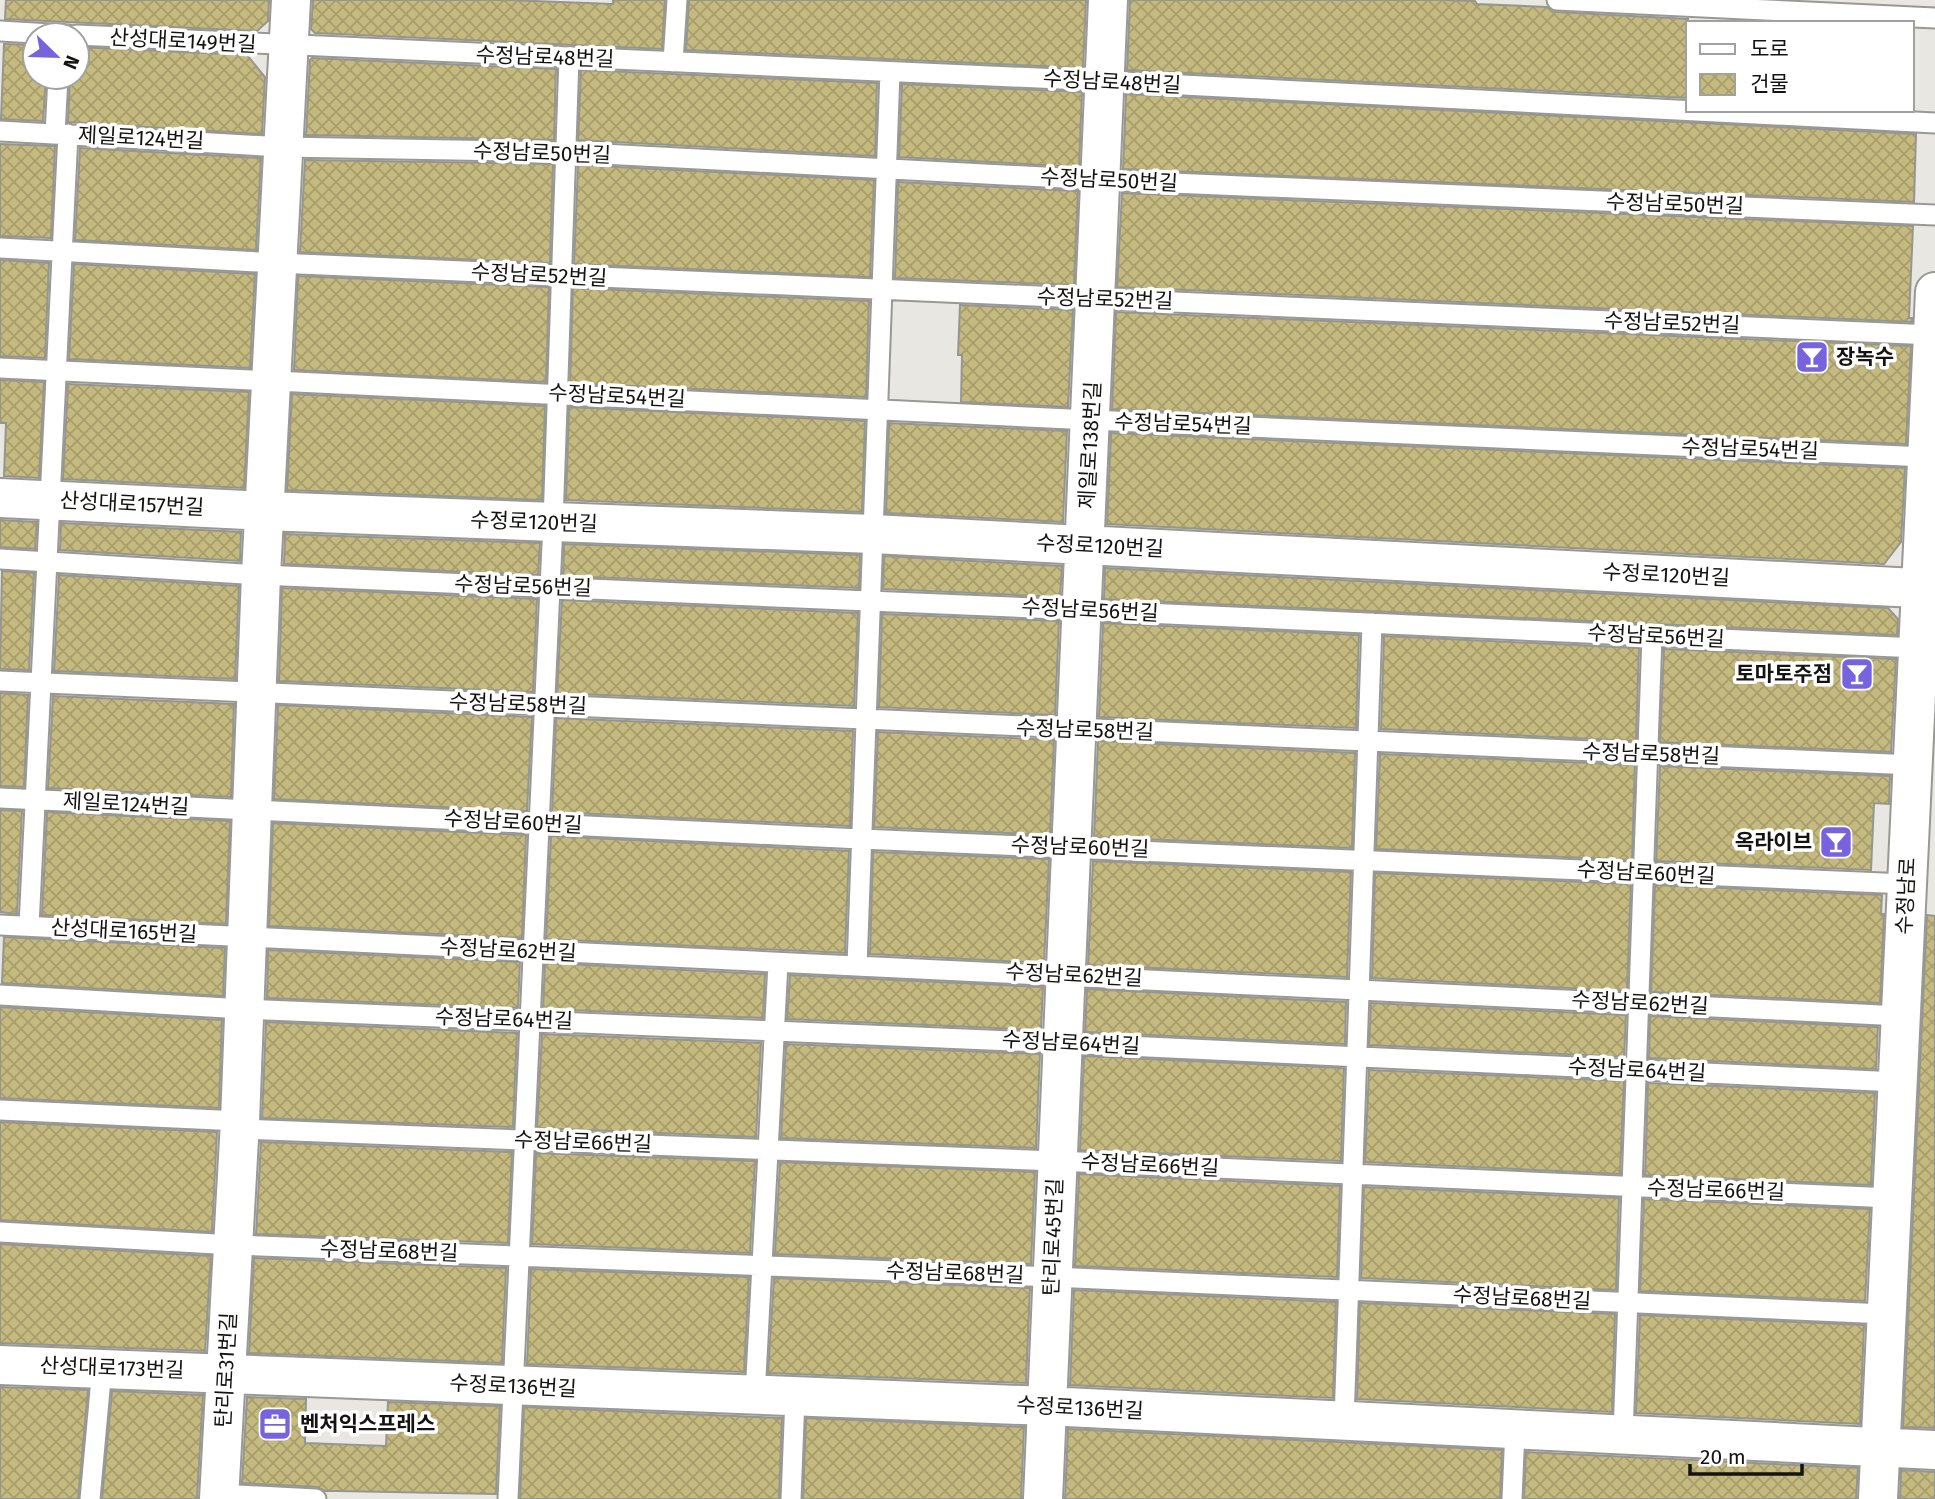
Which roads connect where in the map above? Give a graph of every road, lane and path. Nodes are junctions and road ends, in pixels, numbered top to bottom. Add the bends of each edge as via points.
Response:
1 (291, 0) edge
2 (677, 0) edge
3 (1108, 0) edge
4 (1557, 0) edge
5 (1935, 19) edge
6 (0, 31) edge
7 (21, 32) edge
8 (91, 36) edge
9 (288, 46) junction
10 (569, 58) junction
11 (673, 62) junction
12 (890, 72) junction
13 (1104, 81) junction
14 (59, 91) edge
15 (1686, 110) edge
16 (1717, 112) edge
17 (1935, 123) edge
18 (0, 131) edge
19 (61, 134) junction
20 (283, 147) junction
21 (565, 152) junction
22 (886, 170) junction
23 (1101, 180) junction
24 (1935, 215) edge
25 (0, 248) edge
26 (64, 252) junction
27 (277, 263) junction
28 (561, 276) junction
29 (881, 290) junction
30 (1935, 292) edge
31 (1096, 298) junction
32 (1933, 335) junction
33 (0, 368) edge
34 (57, 370) junction
35 (272, 382) junction
36 (557, 393) junction
37 (877, 410) junction
38 (1091, 420) junction
39 (1927, 457) junction
40 (0, 498) edge
41 (50, 500) junction
42 (265, 511) junction
43 (553, 523) junction
44 (873, 534) junction
45 (1085, 545) junction
46 (0, 559) edge
47 (46, 561) junction
48 (261, 575) junction
49 (549, 587) junction
50 (1928, 588) edge
51 (870, 601) junction
52 (1080, 610) junction
53 (1372, 622) junction
54 (1652, 636) junction
55 (1918, 648) junction
56 (0, 681) edge
57 (41, 683) junction
58 (257, 694) junction
59 (544, 705) junction
60 (866, 721) junction
61 (1075, 729) junction
62 (1368, 742) junction
63 (1647, 754) junction
64 (1913, 765) junction
65 (0, 798) edge
66 (35, 799) junction
67 (253, 811) junction
68 (540, 823) junction
69 (862, 839) junction
70 (1070, 846) junction
71 (1364, 860) junction
72 (1643, 872) junction
73 (1907, 884) junction
74 (0, 925) edge
75 (29, 926) junction
76 (247, 938) junction
77 (533, 951) junction
78 (778, 962) junction
79 (857, 966) junction
80 (1064, 975) junction
81 (1359, 989) junction
82 (0, 995) edge
83 (1639, 1003) junction
84 (244, 1009) junction
85 (1900, 1016) junction
86 (530, 1020) junction
87 (775, 1031) junction
88 (1062, 1043) junction
89 (1357, 1056) junction
90 (1636, 1070) junction
91 (1898, 1082) junction
92 (0, 1110) edge
93 (240, 1125) junction
94 (524, 1139) junction
95 (769, 1150) junction
96 (1057, 1161) junction
97 (1352, 1174) junction
98 (1632, 1186) junction
99 (1892, 1198) junction
100 (0, 1232) edge
101 (234, 1245) junction
102 (519, 1256) junction
103 (763, 1266) junction
104 (1052, 1277) junction
105 (1348, 1290) junction
106 (1627, 1303) junction
107 (1886, 1314) junction
108 (0, 1365) edge
109 (102, 1368) junction
110 (225, 1372) junction
111 (513, 1386) junction
112 (755, 1396) junction
113 (795, 1397) junction
114 (1046, 1406) junction
115 (1344, 1421) junction
116 (1515, 1430) junction
117 (1623, 1435) junction
118 (1880, 1447) junction
119 (1935, 1450) edge
120 (219, 1497) edge
121 (90, 1499) edge
122 (316, 1499) edge
123 (508, 1499) edge
124 (791, 1499) edge
125 (1043, 1499) edge
126 (1512, 1499) edge
127 (1878, 1499) edge

1 - 9 street
2 - 11 lane
3 - 13 street, 제일로138번길
4 - 5 lane
6 - 7 lane
8 - 9 lane, 산성대로149번길
9 - 10 lane, 수정남로48번길
9 - 20 street
10 - 11 lane, 수정남로48번길
10 - 21 lane
11 - 12 lane, 수정남로48번길
12 - 13 lane, 수정남로48번길
12 - 22 lane
13 - 15 lane, 수정남로48번길
13 - 23 street, 제일로138번길
14 - 19 lane
16 - 17 lane, 수정남로48번길
18 - 19 lane, 제일로124번길
19 - 20 lane, 제일로124번길
19 - 26 lane
20 - 21 lane, 수정남로50번길
20 - 27 street
21 - 22 lane, 수정남로50번길
21 - 28 lane
22 - 23 lane, 수정남로50번길
22 - 29 lane
23 - 24 lane, 수정남로50번길
23 - 31 street, 제일로138번길
25 - 26 lane
26 - 27 lane
26 - 34 lane
27 - 28 lane, 수정남로52번길
27 - 35 street
28 - 29 lane, 수정남로52번길
28 - 36 lane
29 - 31 lane, 수정남로52번길
29 - 37 lane
30 - 32 street, 수정남로
31 - 32 lane, 수정남로52번길
31 - 38 street, 제일로138번길
32 - 39 street, 수정남로
33 - 34 lane
34 - 35 lane
34 - 41 lane
35 - 36 lane, 수정남로54번길
35 - 42 street
36 - 37 lane, 수정남로54번길
36 - 43 lane
37 - 38 lane, 수정남로54번길
37 - 44 lane
38 - 39 lane, 수정남로54번길
38 - 45 street, 제일로138번길
39 - 50 street, 수정남로
40 - 41 street, 산성대로157번길
41 - 42 street, 산성대로157번길
41 - 47 lane
42 - 43 street, 수정로120번길
42 - 48 street
43 - 44 street, 수정로120번길
43 - 49 lane
44 - 45 street, 수정로120번길
44 - 51 lane
45 - 50 street, 수정로120번길
45 - 52 street, 제일로138번길
46 - 47 lane
47 - 48 lane
47 - 57 lane
48 - 49 lane, 수정남로56번길
48 - 58 street
49 - 51 lane, 수정남로56번길
49 - 59 lane
50 - 55 street, 수정남로
51 - 52 lane, 수정남로56번길
51 - 60 lane
52 - 53 lane, 수정남로56번길
52 - 61 street, 제일로138번길
53 - 54 lane, 수정남로56번길
53 - 62 lane
54 - 55 lane, 수정남로56번길
54 - 63 lane
55 - 64 street, 수정남로
56 - 57 lane
57 - 58 lane
57 - 66 lane
58 - 59 lane, 수정남로58번길
58 - 67 street
59 - 60 lane, 수정남로58번길
59 - 68 lane
60 - 61 lane, 수정남로58번길
60 - 69 lane
61 - 62 lane, 수정남로58번길
61 - 70 street, 제일로138번길
62 - 63 lane, 수정남로58번길
62 - 71 lane
63 - 64 lane, 수정남로58번길
63 - 72 lane
64 - 73 street, 수정남로
65 - 66 lane, 제일로124번길
66 - 67 lane, 제일로124번길
66 - 75 lane
67 - 68 lane, 수정남로60번길
67 - 76 street
68 - 69 lane, 수정남로60번길
68 - 77 lane
69 - 70 lane, 수정남로60번길
69 - 79 lane
70 - 71 lane, 수정남로60번길
70 - 80 street, 제일로138번길
71 - 72 lane, 수정남로60번길
71 - 81 lane
72 - 73 lane, 수정남로60번길
72 - 83 lane
73 - 85 street, 수정남로
74 - 75 lane, 산성대로165번길
75 - 76 lane, 산성대로165번길
76 - 77 lane, 수정남로62번길
76 - 84 street, 탄리로31번길
77 - 78 lane, 수정남로62번길
77 - 86 lane
78 - 79 lane, 수정남로62번길
78 - 87 lane
79 - 80 lane, 수정남로62번길
80 - 81 lane, 수정남로62번길
80 - 88 street, 탄리로45번길
81 - 83 lane, 수정남로62번길
81 - 89 lane
82 - 84 lane
83 - 85 lane, 수정남로62번길
83 - 90 lane
84 - 86 lane, 수정남로64번길
84 - 93 street, 탄리로31번길
85 - 91 street, 수정남로
86 - 87 lane, 수정남로64번길
86 - 94 lane
87 - 88 lane, 수정남로64번길
87 - 95 lane
88 - 89 lane, 수정남로64번길
88 - 96 street, 탄리로45번길
89 - 90 lane, 수정남로64번길
89 - 97 lane
90 - 91 lane, 수정남로64번길
90 - 98 lane
91 - 99 street, 수정남로
92 - 93 lane
93 - 94 lane, 수정남로66번길
93 - 101 street, 탄리로31번길
94 - 95 lane, 수정남로66번길
94 - 102 lane
95 - 96 lane, 수정남로66번길
95 - 103 lane
96 - 97 lane, 수정남로66번길
96 - 104 street, 탄리로45번길
97 - 98 lane, 수정남로66번길
97 - 105 lane
98 - 99 lane, 수정남로66번길
98 - 106 lane
99 - 107 street, 수정남로
100 - 101 lane
101 - 102 lane, 수정남로68번길
101 - 110 street, 탄리로31번길
102 - 103 lane, 수정남로68번길
102 - 111 lane
103 - 104 lane, 수정남로68번길
103 - 112 lane
104 - 105 lane, 수정남로68번길
104 - 114 street, 탄리로45번길
105 - 106 lane, 수정남로68번길
105 - 115 lane
106 - 107 lane, 수정남로68번길
106 - 117 lane
107 - 118 street, 수정남로
108 - 109 street, 산성대로173번길
109 - 110 street, 산성대로173번길
109 - 121 lane
110 - 111 street, 수정로136번길
110 - 120 street, 탄리로31번길
111 - 112 street, 수정로136번길
111 - 123 lane
112 - 113 street, 수정로136번길
113 - 114 street, 수정로136번길
113 - 124 lane
114 - 115 street, 수정로136번길
114 - 125 street, 탄리로45번길
115 - 116 street, 수정로136번길
116 - 117 street, 수정로136번길
116 - 126 lane
117 - 118 street, 수정로136번길
118 - 119 street, 수정로136번길
118 - 127 street, 수정남로
120 - 122 lane, 탄리로31번길

